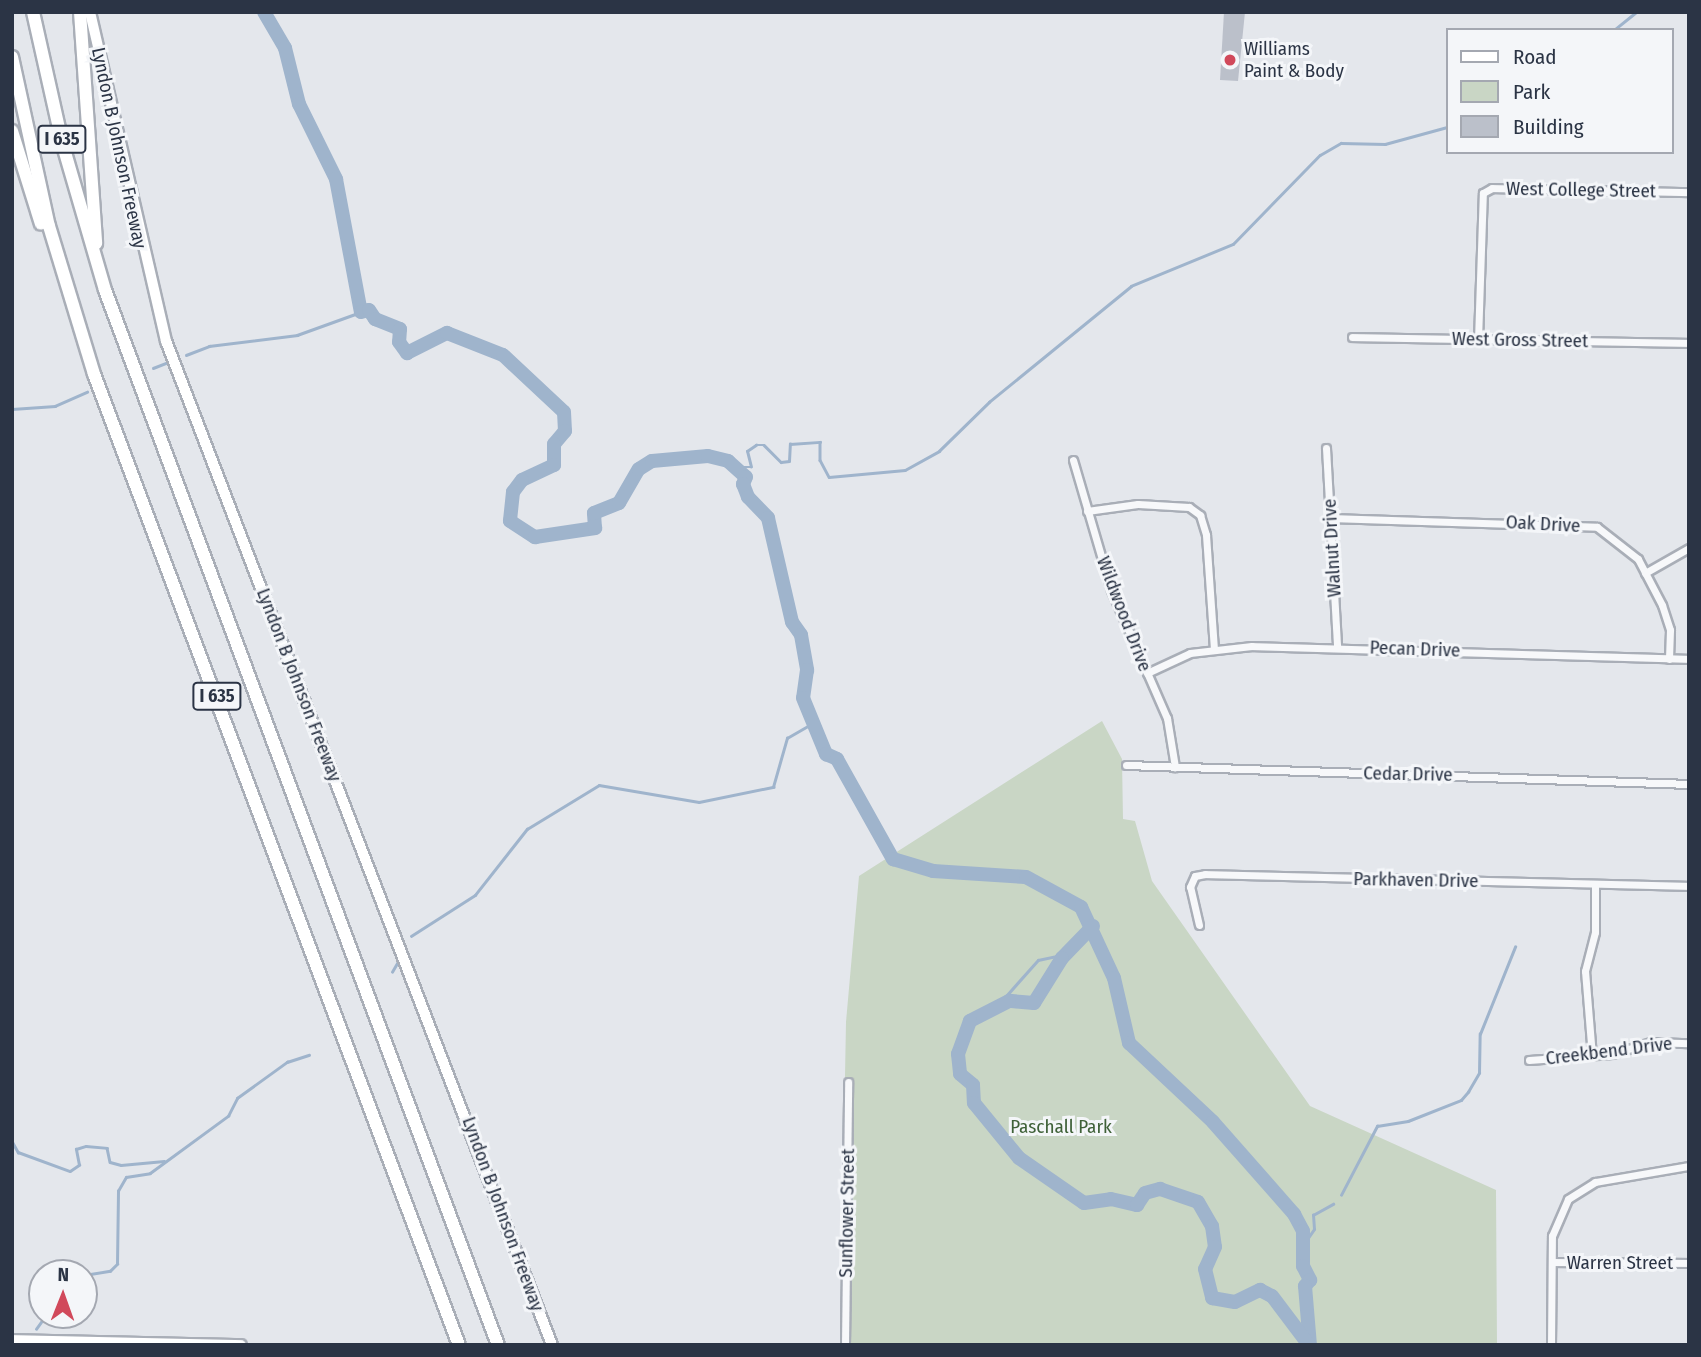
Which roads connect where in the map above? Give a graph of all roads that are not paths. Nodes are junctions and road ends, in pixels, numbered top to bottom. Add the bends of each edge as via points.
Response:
1 (33, 12) edge
2 (80, 12) edge
3 (90, 12) edge
4 (12, 57) edge
5 (12, 131) edge
6 (1689, 192) edge
7 (97, 264) junction
8 (1352, 337) dead end
9 (1478, 340) junction
10 (1689, 343) edge
11 (94, 374) junction
12 (1326, 449) dead end
13 (1073, 460) dead end
14 (1087, 511) junction
15 (1330, 518) junction
16 (1689, 548) edge
17 (1645, 573) junction
18 (1336, 647) junction
19 (1214, 648) junction
20 (1669, 659) junction
21 (1689, 659) edge
22 (1147, 673) junction
23 (1126, 765) dead end
24 (1175, 767) junction
25 (1689, 784) edge
26 (1595, 884) junction
27 (1689, 886) edge
28 (1199, 925) dead end
29 (1689, 1043) edge
30 (1592, 1056) junction
31 (1529, 1060) dead end
32 (848, 1082) dead end
33 (1689, 1166) edge
34 (1552, 1262) junction
35 (1689, 1263) edge
36 (12, 1340) edge
37 (241, 1345) edge
38 (459, 1345) edge
39 (498, 1345) edge
40 (552, 1345) edge
41 (845, 1345) edge
42 (1551, 1345) edge

1 - 7 highway, I 635
2 - 7 highway
3 - 40 street, Lyndon B Johnson Freeway via 166,341
4 - 11 highway, I 635 via 49,226
5 - 11 highway via 59,285
6 - 9 street, West College Street via 1492,188 1480,200
7 - 39 highway, I 635
8 - 9 street, West Gross Street
9 - 10 street, West Gross Street
11 - 38 highway, I 635
12 - 15 street, Walnut Drive
13 - 14 street, Wildwood Drive
14 - 19 street via 1148,504 1189,507 1200,515 1206,535
14 - 22 street, Wildwood Drive via 1111,590
15 - 17 street, Oak Drive via 1597,527 1638,559
15 - 18 street, Walnut Drive
16 - 17 street
17 - 20 street, Oak Drive via 1670,630
18 - 19 street, Pecan Drive
18 - 20 street, Pecan Drive
19 - 22 street, Pecan Drive
20 - 21 street, Pecan Drive
22 - 24 street, Wildwood Drive via 1167,718
23 - 24 street, Cedar Drive
24 - 25 street, Cedar Drive
26 - 27 street, Parkhaven Drive
26 - 28 street, Parkhaven Drive via 1205,874 1195,876 1190,887
26 - 30 street via 1595,932 1585,971
29 - 30 street, Creekbend Drive via 1651,1042
30 - 31 street, Creekbend Drive
32 - 41 street, Sunflower Street
33 - 34 street via 1580,1189 1557,1215
34 - 35 street, Warren Street
34 - 42 street
36 - 37 street

